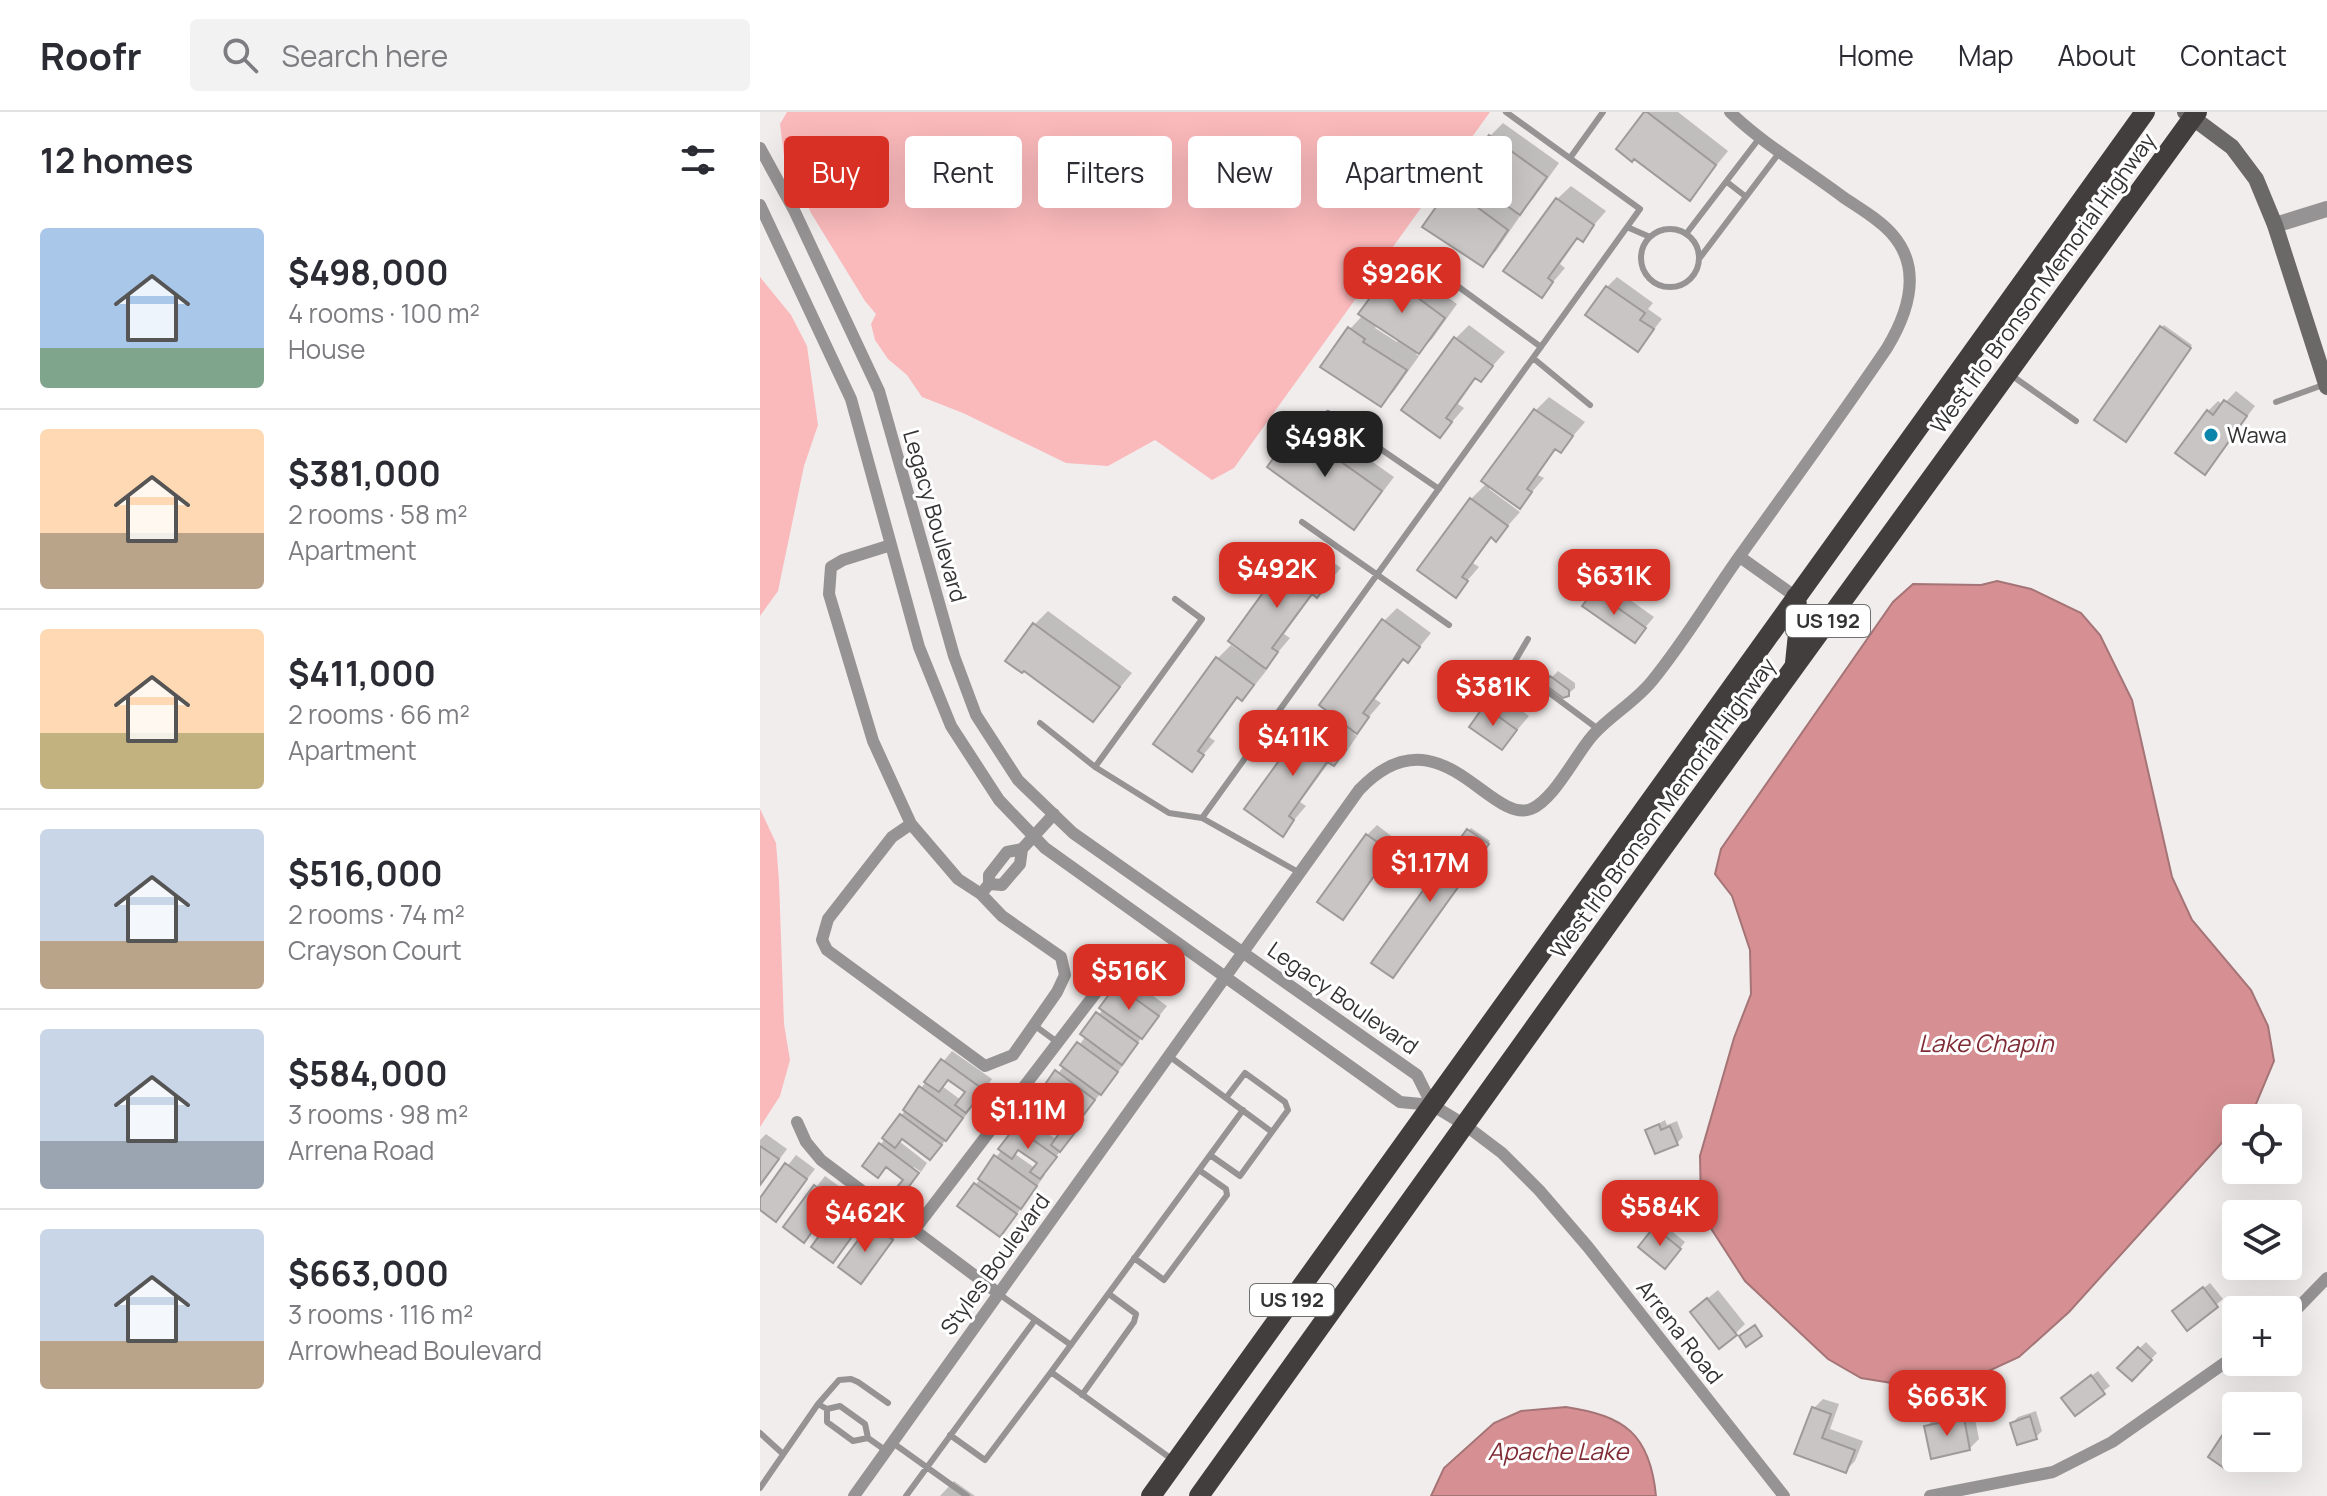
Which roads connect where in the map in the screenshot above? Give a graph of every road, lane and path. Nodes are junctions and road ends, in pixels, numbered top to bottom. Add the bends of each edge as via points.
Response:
1 (1506, 112) edge
2 (1603, 112) edge
3 (1730, 112) edge
4 (2145, 112) edge
5 (2192, 114) edge
6 (1761, 136) junction
7 (760, 148) edge
8 (1780, 151) junction
9 (1570, 158) junction
10 (1727, 182) junction
11 (1745, 196) junction
12 (760, 205) edge
13 (2327, 209) edge
14 (2275, 225) junction
15 (1627, 227) junction
16 (1686, 234) junction
17 (1650, 237) junction
18 (1419, 258) dead end
19 (1699, 259) junction
20 (1541, 347) junction
21 (1533, 358) junction
22 (2008, 373) junction
23 (2327, 386) edge
24 (2276, 402) dead end
25 (1590, 405) dead end
26 (1328, 413) dead end
27 (2076, 421) dead end
28 (1439, 489) junction
29 (1302, 522) dead end
30 (891, 545) junction
31 (1740, 557) junction
32 (1378, 573) junction
33 (1796, 597) junction
34 (1175, 599) dead end
35 (1449, 625) dead end
36 (1528, 639) dead end
37 (1794, 667) junction
38 (1040, 723) dead end
39 (1598, 729) junction
40 (1095, 767) junction
41 (1054, 814) junction
42 (1202, 818) junction
43 (911, 824) junction
44 (1034, 836) junction
45 (1300, 873) junction
46 (985, 889) junction
47 (1243, 952) junction
48 (1225, 978) junction
49 (1101, 986) dead end
50 (1034, 1025) junction
51 (1057, 1042) junction
52 (1169, 1056) junction
53 (1226, 1098) junction
54 (1432, 1105) junction
55 (1243, 1110) junction
56 (797, 1122) dead end
57 (1465, 1125) junction
58 (1272, 1132) junction
59 (1210, 1155) junction
60 (1199, 1170) junction
61 (915, 1229) junction
62 (1134, 1258) junction
63 (2327, 1278) edge
64 (998, 1293) junction
65 (1109, 1294) junction
66 (2302, 1304) edge
67 (1035, 1320) junction
68 (1071, 1345) junction
69 (2222, 1365) edge
70 (1051, 1372) junction
71 (1082, 1395) junction
72 (888, 1403) dead end
73 (818, 1404) junction
74 (827, 1409) junction
75 (760, 1433) edge
76 (950, 1435) junction
77 (868, 1438) junction
78 (890, 1447) junction
79 (783, 1454) junction
80 (1176, 1462) junction
81 (926, 1467) junction
82 (760, 1488) edge
83 (854, 1496) edge
84 (906, 1496) edge
85 (967, 1496) edge
86 (1151, 1496) edge
87 (1199, 1496) edge
88 (1784, 1496) edge
89 (1930, 1496) edge

1 - 9 lane
2 - 9 lane
3 - 6 street
4 - 33 highway, West Irlo Bronson Memorial Highway / US 192
5 - 14 main road via 2249,167
5 - 22 highway, West Irlo Bronson Memorial Highway / US 192
6 - 8 street
6 - 10 lane
7 - 41 street, Legacy Boulevard via 879,391 954,656 976,715 1018,780
8 - 11 lane
8 - 31 street via 1892,235 1908,265 1910,292 1887,348
9 - 15 lane via 1640,209
10 - 11 lane
10 - 16 lane
11 - 19 lane
12 - 30 street via 851,399
13 - 14 street
14 - 23 main road
15 - 17 lane
15 - 20 lane
16 - 17 lane via 1668,229
16 - 19 lane
17 - 19 lane via 1641,263 1658,285 1686,283
18 - 20 lane
20 - 21 lane
21 - 25 lane
21 - 28 lane
22 - 27 lane
22 - 37 highway, West Irlo Bronson Memorial Highway / US 192
23 - 24 lane
26 - 28 lane
28 - 32 lane
29 - 32 lane
30 - 43 street via 831,567 829,594 873,741
30 - 44 street via 919,647 951,726 999,800
31 - 33 street
31 - 39 street via 1650,683
32 - 35 lane
32 - 42 lane
33 - 37 highway
33 - 54 highway, West Irlo Bronson Memorial Highway / US 192
34 - 40 lane via 1202,619
36 - 39 lane via 1515,661 1520,671
37 - 57 highway, West Irlo Bronson Memorial Highway / US 192
38 - 40 lane
39 - 45 street, Styles Boulevard via 1547,796 1525,811 1508,807 1440,763 1393,766 1359,790
40 - 42 lane via 1169,813
41 - 44 street
41 - 47 street, Legacy Boulevard via 1073,833
42 - 45 lane
43 - 46 street via 958,879
43 - 50 street via 892,837 828,919 822,940 827,950 985,1066 1013,1055
44 - 46 street via 1022,849 1007,852
44 - 48 street
45 - 47 street, Styles Boulevard
46 - 50 street via 1002,916 1061,957 1065,975
47 - 48 street, Styles Boulevard
47 - 54 street, Legacy Boulevard via 1417,1075
48 - 52 street, Styles Boulevard
48 - 54 street via 1400,1102
49 - 51 street
50 - 51 lane
51 - 61 street
52 - 53 lane
52 - 64 street, Styles Boulevard
53 - 55 lane
53 - 58 lane via 1245,1073 1285,1102 1288,1110
54 - 57 street, Arrena Road
54 - 80 highway, West Irlo Bronson Memorial Highway / US 192
55 - 58 lane
55 - 59 lane
56 - 61 street via 821,1160
57 - 87 highway, West Irlo Bronson Memorial Highway / US 192
57 - 88 street, Arrena Road via 1539,1190
58 - 59 lane via 1240,1176
59 - 60 lane
60 - 62 lane
60 - 62 lane via 1227,1195 1164,1280
61 - 64 street
62 - 65 lane
63 - 66 street
64 - 67 lane
64 - 78 street, Styles Boulevard
65 - 68 lane
65 - 71 lane via 1136,1314 1134,1322
67 - 68 lane
67 - 76 lane
68 - 70 lane
69 - 89 street via 2112,1442 2053,1472
70 - 71 lane
70 - 76 lane via 985,1460
71 - 80 lane
72 - 73 lane via 851,1379 839,1380
73 - 74 lane
73 - 79 lane
74 - 77 lane via 840,1406 865,1424
74 - 77 lane via 827,1422 853,1441
75 - 79 lane
76 - 81 lane
77 - 78 lane
78 - 81 lane
78 - 83 street, Styles Boulevard
79 - 82 lane
80 - 86 highway, West Irlo Bronson Memorial Highway / US 192
81 - 84 lane
81 - 85 lane

